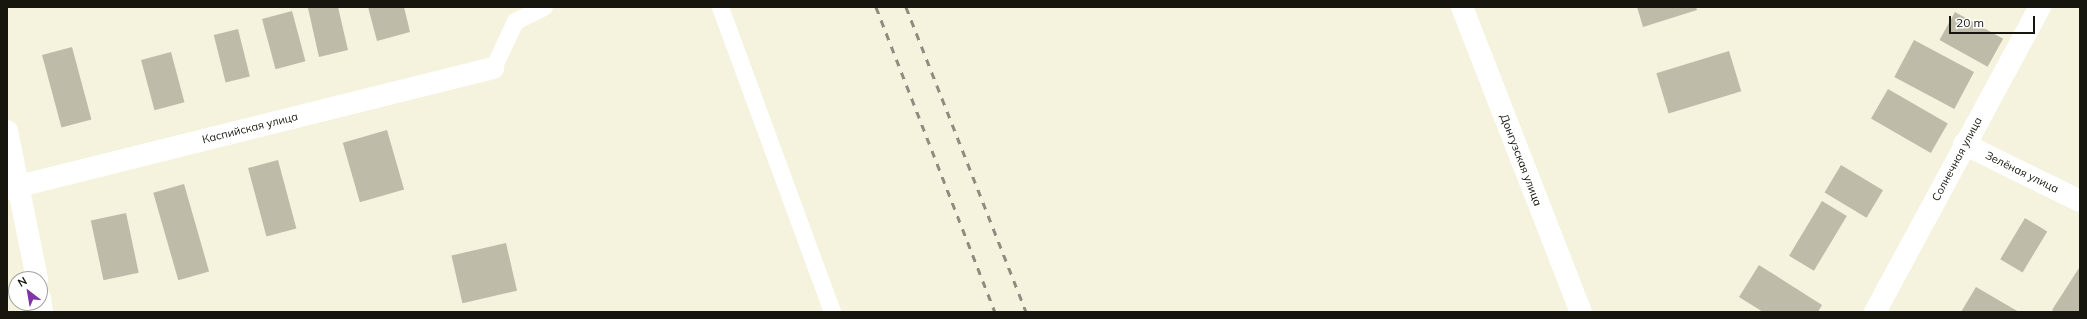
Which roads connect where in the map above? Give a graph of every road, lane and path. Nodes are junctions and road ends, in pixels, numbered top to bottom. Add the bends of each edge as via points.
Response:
1 (544, 7) edge
2 (720, 7) edge
3 (1462, 7) edge
4 (2040, 7) edge
5 (493, 68) joint
6 (7, 130) edge
7 (1964, 144) junction
8 (13, 187) edge
9 (2080, 201) edge
10 (34, 271) edge
11 (832, 312) edge
12 (1581, 312) edge
13 (1875, 312) edge

1 - 5 lane via 515,21
2 - 11 lane
3 - 12 main road, Донгузская улица
4 - 7 main road, Солнечная улица
5 - 8 main road, Каспийская улица
6 - 8 main road
7 - 9 main road, Зелёная улица
7 - 13 main road, Солнечная улица
8 - 10 main road

